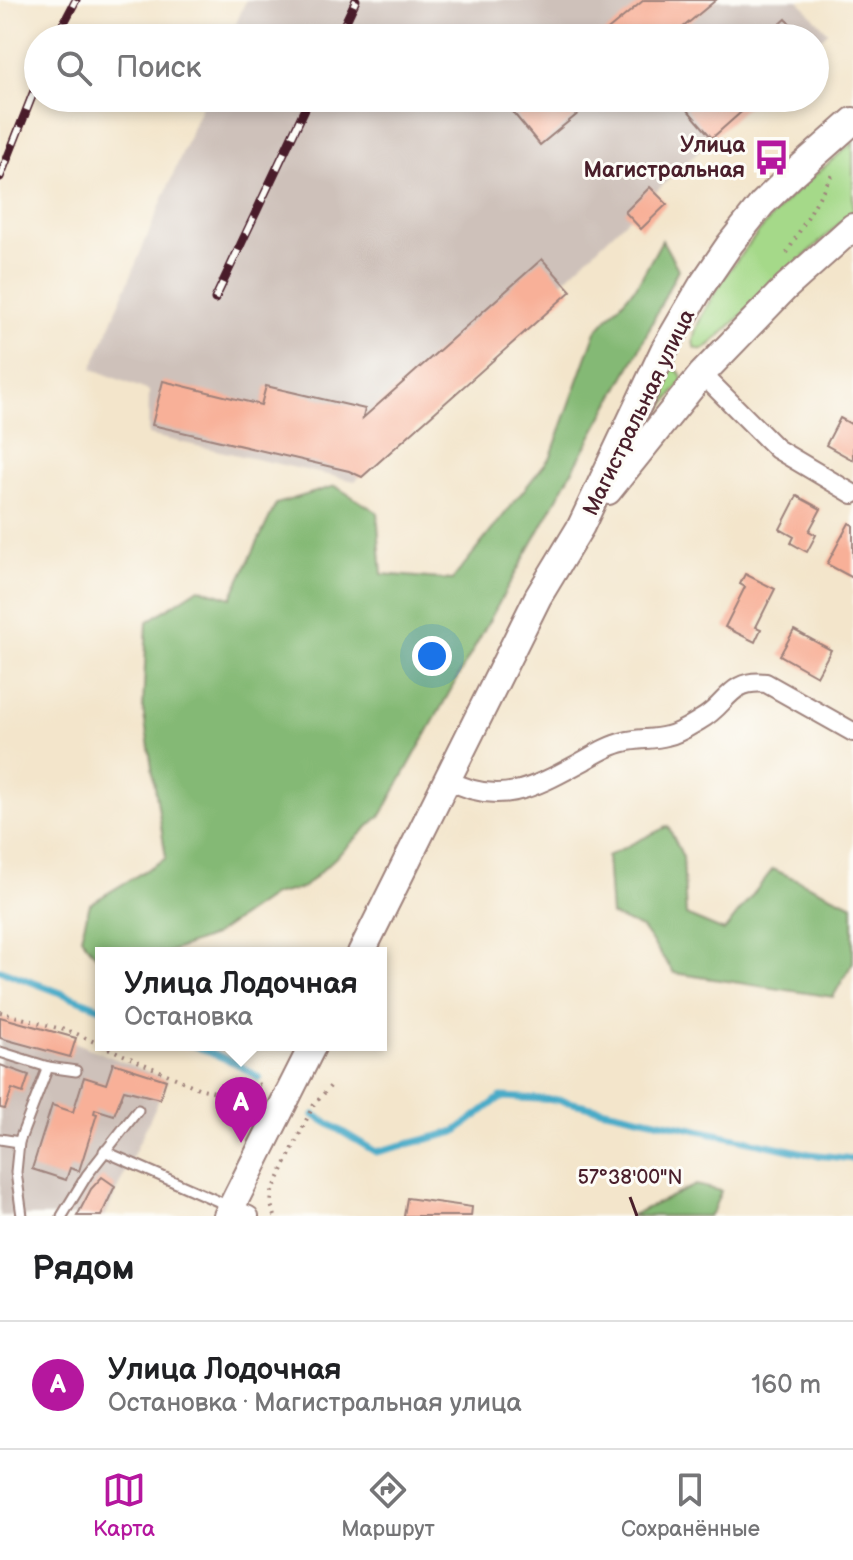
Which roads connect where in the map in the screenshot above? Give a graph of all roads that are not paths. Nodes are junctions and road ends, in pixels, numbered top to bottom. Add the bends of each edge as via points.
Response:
1 (853, 121) edge
2 (853, 227) edge
3 (664, 350) junction
4 (702, 374) junction
5 (853, 494) edge
6 (581, 526) junction
7 (853, 732) edge
8 (447, 779) junction
9 (364, 947) edge
10 (310, 1051) edge
11 (0, 1052) edge
12 (48, 1067) junction
13 (76, 1071) dead end
14 (138, 1110) dead end
15 (0, 1139) edge
16 (19, 1142) junction
17 (104, 1151) junction
18 (236, 1213) edge
19 (22, 1216) edge
20 (62, 1216) edge

1 - 3 main road, Магистральная улица via 762,204 702,285
2 - 4 main road, Магистральная улица
3 - 4 main road
3 - 6 main road, Магистральная улица
4 - 5 street via 777,449
4 - 6 main road, Магистральная улица
6 - 8 main road, Магистральная улица via 538,597
7 - 8 street via 766,683 750,681 705,718 670,736 624,742 518,791 486,794
8 - 9 main road, Магистральная улица
10 - 18 main road
11 - 12 lane
12 - 13 lane
12 - 16 lane
14 - 17 lane
15 - 16 lane
16 - 19 lane via 16,1172
17 - 18 lane
17 - 20 lane

